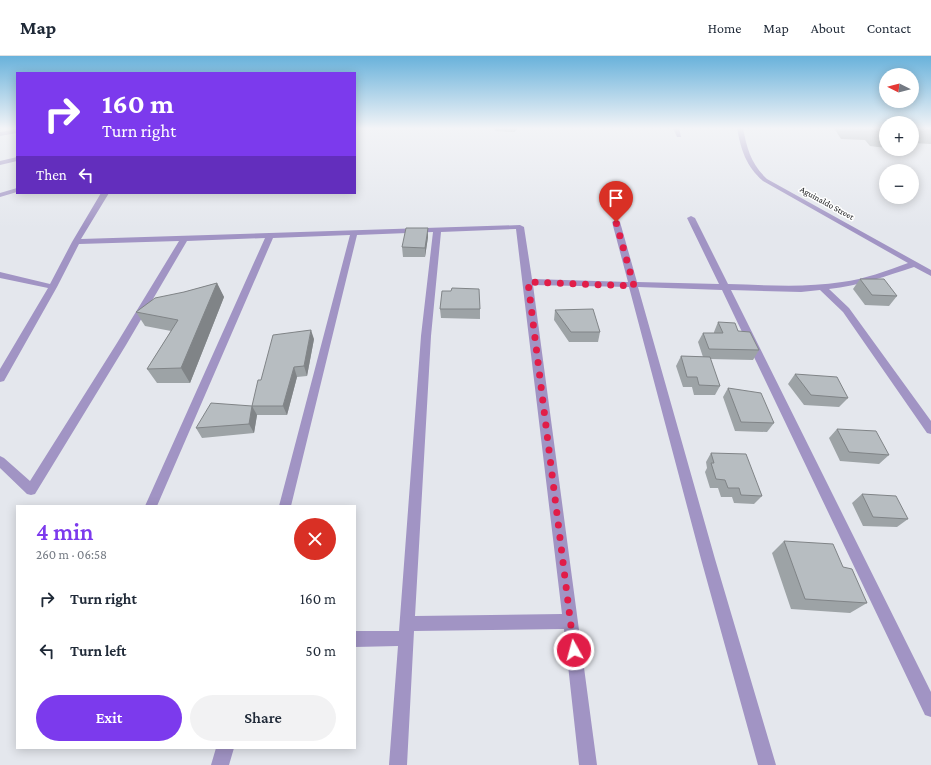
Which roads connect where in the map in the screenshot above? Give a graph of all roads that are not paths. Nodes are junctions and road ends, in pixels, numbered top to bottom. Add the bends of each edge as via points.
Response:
1 (748, 161) edge
2 (16, 190) edge
3 (104, 194) edge
4 (0, 195) edge
5 (691, 218) dead end
6 (616, 222) dead end
7 (437, 230) junction
8 (354, 233) junction
9 (270, 236) junction
10 (184, 239) junction
11 (76, 242) junction
12 (914, 264) junction
13 (931, 273) edge
14 (0, 276) edge
15 (528, 282) junction
16 (634, 286) junction
17 (53, 287) junction
18 (726, 287) junction
19 (822, 287) junction
20 (0, 378) edge
21 (931, 430) edge
22 (0, 461) edge
23 (151, 505) edge
24 (285, 505) edge
25 (571, 621) junction
26 (407, 631) junction
27 (356, 639) edge
28 (931, 709) edge
29 (225, 749) edge
30 (220, 765) edge
31 (398, 765) edge
32 (588, 765) edge
33 (766, 765) edge

1 - 12 street, Aguinaldo Street via 755,172 765,180
2 - 4 street
3 - 11 street
5 - 18 street
6 - 16 street
7 - 8 street
7 - 15 street via 520,227
7 - 26 street via 426,336
8 - 9 street
8 - 24 street
9 - 10 street
9 - 23 street
10 - 11 street
10 - 22 street via 31,490
11 - 17 street
12 - 13 street, Aguinaldo Street
12 - 19 street via 873,278
14 - 17 street
15 - 16 street
15 - 25 street
16 - 18 street
16 - 33 street
17 - 20 street
18 - 19 street
18 - 28 street
19 - 21 street via 846,310
25 - 26 street
25 - 32 street
26 - 27 street
26 - 31 street
29 - 30 street

